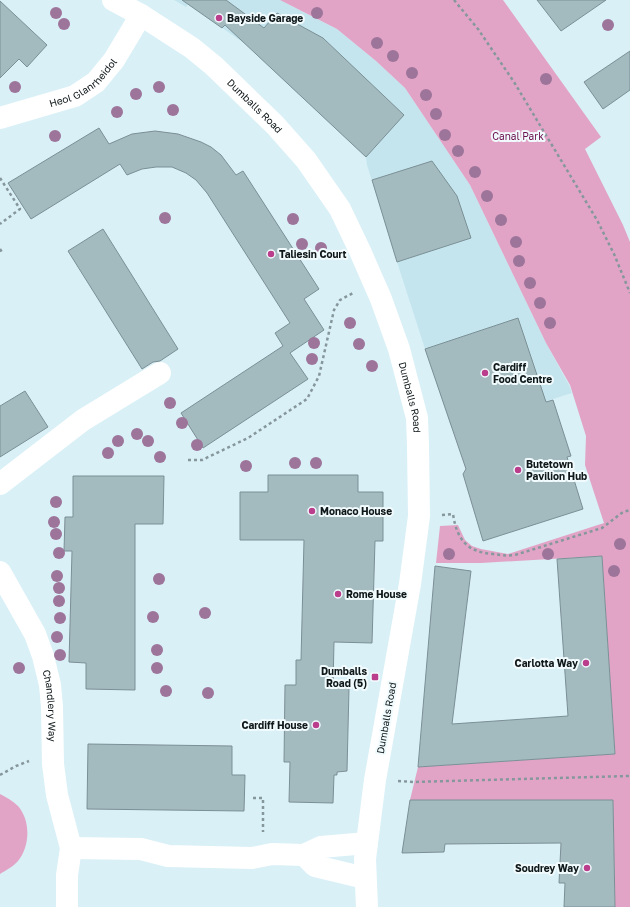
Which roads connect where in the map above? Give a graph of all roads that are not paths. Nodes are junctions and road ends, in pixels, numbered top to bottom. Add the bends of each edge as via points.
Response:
1 (112, 0) edge
2 (141, 16) junction
3 (0, 118) edge
4 (160, 373) dead end
5 (0, 484) edge
6 (0, 572) edge
7 (367, 843) junction
8 (71, 848) junction
9 (304, 855) junction
10 (365, 878) junction
11 (67, 907) edge
12 (366, 907) edge

1 - 2 street, Dumballs Road
2 - 3 street, Heol Glanrheidol via 114,60 96,82 75,96
2 - 7 street, Dumballs Road via 192,48 214,66 275,125 306,160 340,210 381,299 399,349 417,418 419,516
4 - 5 street via 83,420
6 - 8 street, Chandlery Way via 29,621 43,656 50,685 57,795
7 - 9 street via 321,847
7 - 10 street, Dumballs Road
8 - 9 street via 140,849 165,862 202,869 230,869 252,864 268,845
8 - 11 street via 67,875
9 - 10 street via 315,866
10 - 12 street, Dumballs Road

